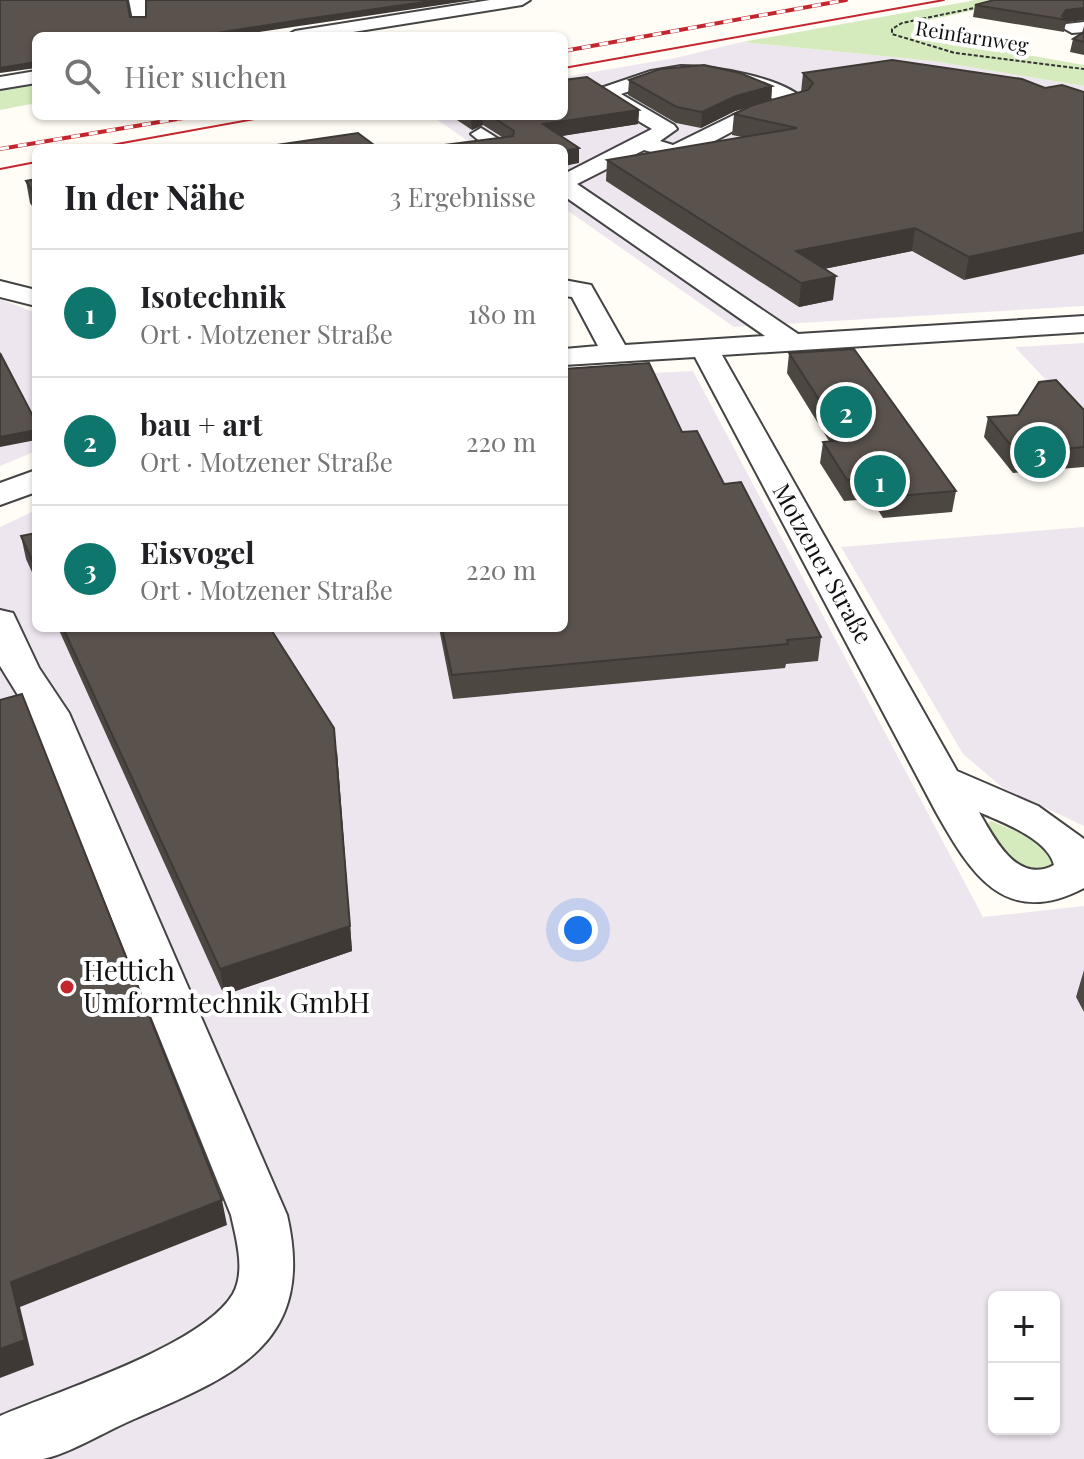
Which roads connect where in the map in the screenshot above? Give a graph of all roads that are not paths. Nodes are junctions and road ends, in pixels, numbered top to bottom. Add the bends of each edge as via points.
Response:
1 (522, 0) edge
2 (320, 32) edge
3 (32, 78) edge
4 (0, 83) edge
5 (481, 134) dead end
6 (644, 143) junction
7 (496, 144) edge
8 (568, 181) edge
9 (568, 186) edge
10 (568, 288) edge
11 (0, 289) edge
12 (32, 297) edge
13 (1084, 324) edge
14 (792, 342) junction
15 (703, 347) junction
16 (615, 353) junction
17 (568, 357) edge
18 (32, 482) edge
19 (0, 495) edge
20 (0, 621) edge
21 (942, 780) dead end
22 (0, 1447) edge

1 - 2 street
3 - 4 street
5 - 7 street
6 - 6 street via 667,129 605,93 649,74 685,69 753,81 798,103 743,118 675,153
6 - 8 street
9 - 14 street
10 - 16 street via 582,290
11 - 12 street
13 - 14 street
14 - 15 street
15 - 16 street
15 - 21 street, Motzener Straße
16 - 17 street
18 - 19 street
20 - 22 street via 20,668 49,713 259,1215 268,1278 252,1319 218,1351

